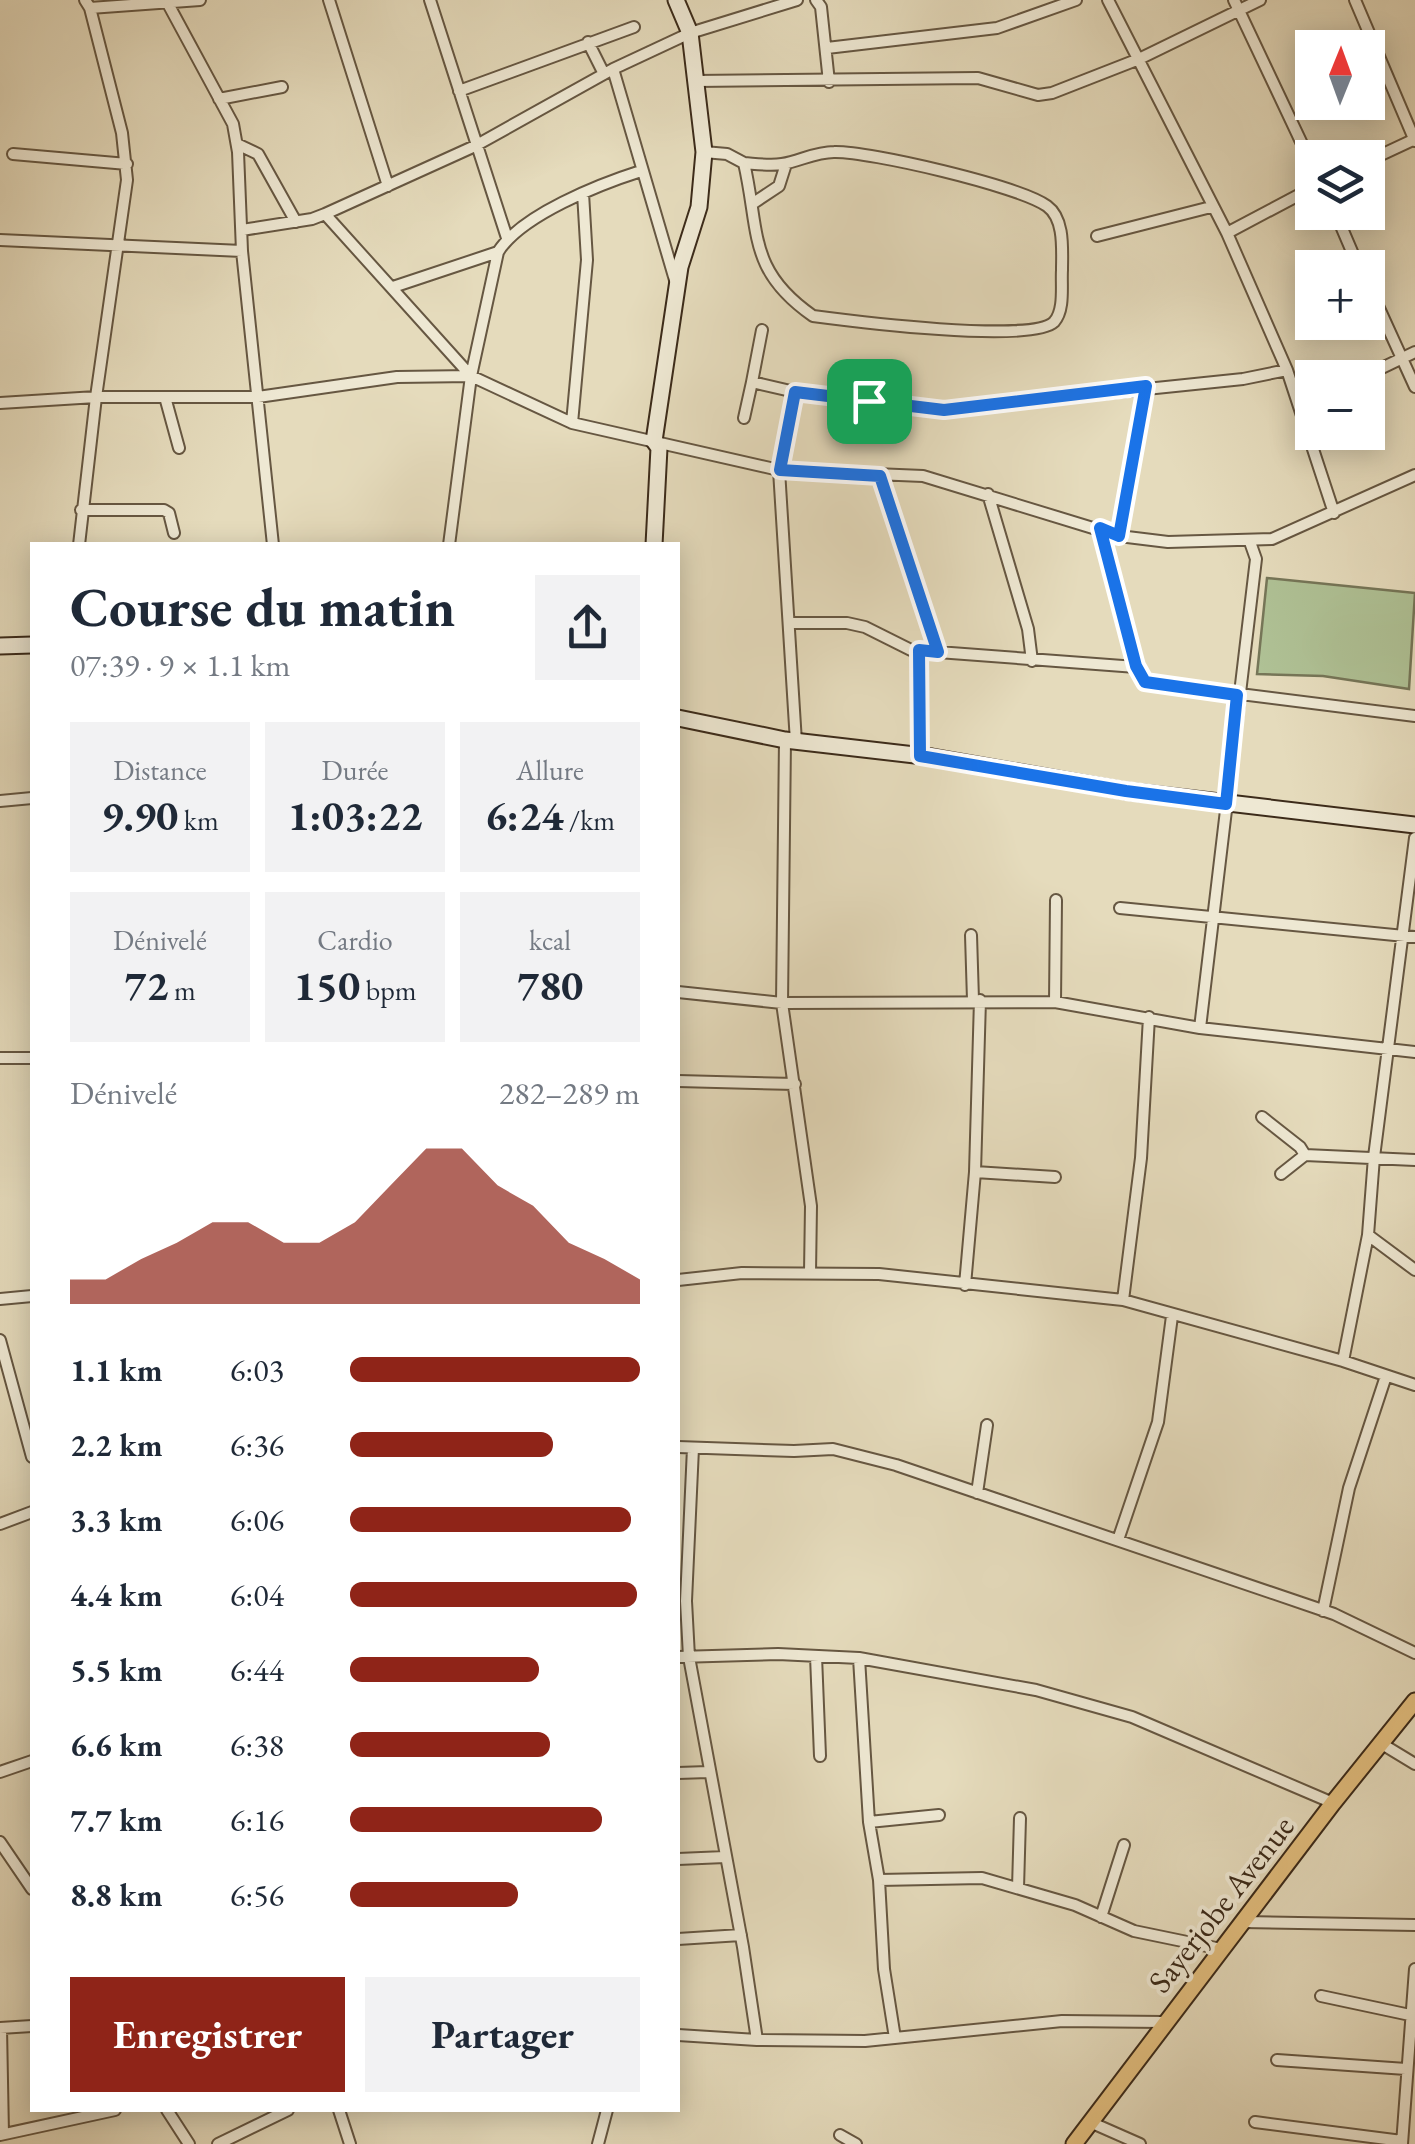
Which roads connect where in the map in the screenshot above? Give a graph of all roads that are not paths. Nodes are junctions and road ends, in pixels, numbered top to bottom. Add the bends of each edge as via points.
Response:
1 (200, 0) edge
2 (329, 0) edge
3 (430, 0) edge
4 (676, 0) edge
5 (797, 0) edge
6 (816, 0) edge
7 (1076, 0) edge
8 (1108, 0) edge
9 (1260, 0) edge
10 (1355, 0) edge
11 (166, 2) edge
12 (88, 4) edge
13 (1236, 5) edge
14 (634, 26) dead end
15 (690, 34) junction
16 (588, 42) junction
17 (827, 48) junction
18 (1139, 60) junction
19 (608, 72) junction
20 (694, 80) junction
21 (829, 82) junction
22 (282, 88) dead end
23 (459, 91) junction
24 (219, 100) junction
25 (1300, 140) edge
26 (1415, 140) edge
27 (237, 144) junction
28 (475, 146) junction
29 (704, 152) junction
30 (1385, 153) edge
31 (13, 154) dead end
32 (127, 164) junction
33 (744, 164) junction
34 (786, 164) junction
35 (642, 170) junction
36 (388, 186) junction
37 (583, 193) junction
38 (1295, 197) edge
39 (752, 204) junction
40 (1211, 207) junction
41 (325, 214) junction
42 (296, 222) junction
43 (242, 230) junction
44 (1227, 232) junction
45 (1097, 236) dead end
46 (506, 238) junction
47 (0, 240) edge
48 (118, 247) junction
49 (242, 250) junction
50 (498, 252) junction
51 (677, 286) junction
52 (393, 287) junction
53 (1385, 322) edge
54 (762, 330) dead end
55 (1415, 352) edge
56 (1401, 358) junction
57 (1385, 366) edge
58 (1287, 370) junction
59 (471, 376) junction
60 (752, 382) junction
61 (1146, 386) junction
62 (1415, 387) edge
63 (795, 392) junction
64 (1295, 395) edge
65 (96, 397) junction
66 (165, 397) junction
67 (258, 397) junction
68 (0, 403) edge
69 (744, 418) dead end
70 (572, 423) junction
71 (654, 441) junction
72 (179, 448) dead end
73 (1313, 450) edge
74 (780, 470) junction
75 (1415, 475) edge
76 (880, 476) junction
77 (988, 494) junction
78 (82, 510) junction
79 (1334, 513) junction
80 (1100, 528) junction
81 (174, 532) dead end
82 (1119, 536) junction
83 (79, 542) edge
84 (273, 542) edge
85 (449, 542) edge
86 (654, 542) edge
87 (1250, 542) junction
88 (789, 623) junction
89 (30, 645) edge
90 (0, 646) edge
91 (919, 650) junction
92 (938, 652) junction
93 (1032, 661) junction
94 (1136, 666) junction
95 (1237, 695) junction
96 (1415, 716) edge
97 (680, 718) edge
98 (790, 741) junction
99 (920, 756) junction
100 (30, 798) edge
101 (0, 801) edge
102 (1226, 804) junction
103 (1415, 826) edge
104 (1415, 838) edge
105 (1056, 900) dead end
106 (1120, 908) dead end
107 (1214, 920) junction
108 (971, 935) dead end
109 (1409, 937) edge
110 (680, 992) edge
111 (976, 1000) junction
112 (1055, 1002) junction
113 (782, 1003) junction
114 (1149, 1018) junction
115 (1200, 1028) junction
116 (1388, 1049) junction
117 (1415, 1052) edge
118 (0, 1058) edge
119 (30, 1058) edge
120 (680, 1081) edge
121 (795, 1084) junction
122 (1262, 1117) dead end
123 (1306, 1155) junction
124 (1374, 1157) junction
125 (1415, 1160) edge
126 (975, 1172) junction
127 (1281, 1174) dead end
128 (1056, 1177) dead end
129 (1368, 1235) junction
130 (1415, 1270) edge
131 (810, 1272) junction
132 (680, 1280) edge
133 (964, 1285) junction
134 (30, 1296) edge
135 (0, 1299) edge
136 (1123, 1300) junction
137 (1172, 1316) junction
138 (0, 1340) edge
139 (1343, 1361) junction
140 (1386, 1376) junction
141 (1415, 1386) edge
142 (14, 1390) junction
143 (0, 1394) edge
144 (988, 1425) dead end
145 (680, 1447) edge
146 (693, 1448) junction
147 (30, 1450) edge
148 (977, 1493) junction
149 (30, 1513) edge
150 (0, 1524) edge
151 (1118, 1540) junction
152 (1323, 1611) junction
153 (1415, 1652) edge
154 (816, 1656) junction
155 (683, 1657) edge
156 (859, 1658) junction
157 (1415, 1701) edge
158 (1382, 1744) junction
159 (820, 1756) dead end
160 (30, 1762) edge
161 (1415, 1764) edge
162 (0, 1772) edge
163 (708, 1772) junction
164 (680, 1773) edge
165 (1333, 1803) junction
166 (940, 1815) dead end
167 (1020, 1818) dead end
168 (869, 1822) junction
169 (0, 1842) edge
170 (1124, 1844) dead end
171 (725, 1857) junction
172 (680, 1859) edge
173 (879, 1880) junction
174 (30, 1886) edge
175 (1018, 1888) junction
176 (1101, 1917) junction
177 (1243, 1922) junction
178 (1415, 1925) edge
179 (740, 1936) junction
180 (680, 1939) edge
181 (1221, 1950) junction
182 (1415, 1969) edge
183 (1321, 1996) dead end
184 (1410, 2015) junction
185 (1164, 2022) junction
186 (30, 2026) edge
187 (1, 2028) edge
188 (680, 2035) edge
189 (895, 2038) junction
190 (756, 2040) junction
191 (1276, 2060) dead end
192 (1406, 2069) junction
193 (107, 2112) edge
194 (168, 2112) edge
195 (284, 2112) edge
196 (339, 2112) edge
197 (606, 2112) edge
198 (1090, 2122) junction
199 (1255, 2122) dead end
200 (840, 2135) dead end
201 (6, 2136) edge
202 (1402, 2142) edge
203 (189, 2144) edge
204 (218, 2144) edge
205 (350, 2144) edge
206 (598, 2144) edge
207 (856, 2144) edge
208 (1074, 2144) edge
209 (1140, 2144) edge

1 - 11 street
2 - 36 street
3 - 23 street
4 - 15 street
5 - 15 street
6 - 17 street
7 - 17 street via 997,28
8 - 18 street
9 - 13 street
10 - 26 street
11 - 12 street
11 - 24 street
12 - 32 street
13 - 18 street
13 - 25 street
14 - 16 street
15 - 19 street
15 - 20 street
16 - 19 street
16 - 23 street
17 - 21 street
18 - 21 street via 1038,95 978,78
18 - 40 street
19 - 28 street
19 - 35 street
20 - 21 street
20 - 29 street
22 - 24 street
23 - 28 street
24 - 27 street
26 - 30 street
27 - 42 street via 258,154
27 - 43 street
28 - 36 street
28 - 46 street
29 - 33 street
29 - 51 street
31 - 32 street
32 - 48 street
33 - 34 street
33 - 39 street
34 - 39 street via 779,186
34 - 39 street via 810,154 860,154 1045,204 1062,240 1055,321 1041,329 982,332 813,316 790,300 762,261
35 - 37 street
35 - 51 street
36 - 41 street
37 - 46 street
37 - 70 street via 587,260
38 - 44 street
40 - 44 street
40 - 45 street
41 - 42 street
41 - 52 street
42 - 43 street
43 - 49 street
44 - 58 street
46 - 50 street
47 - 48 street
48 - 49 street
48 - 65 street
49 - 67 street
50 - 52 street
50 - 59 street
51 - 71 street
52 - 59 street
53 - 56 street
54 - 60 street
55 - 56 street
56 - 57 street
56 - 62 street
58 - 61 street
58 - 64 street
59 - 67 street via 397,377
59 - 70 street
59 - 85 street
60 - 63 street
60 - 69 street
61 - 63 street via 944,410
61 - 82 street
63 - 74 street
65 - 66 street
65 - 68 street
65 - 78 street
66 - 67 street
66 - 72 street
67 - 84 street
70 - 71 street
71 - 74 street
71 - 86 street
73 - 79 street
74 - 76 street
74 - 88 street
75 - 79 street
76 - 77 street via 924,476
76 - 92 street
77 - 80 street
77 - 93 street
78 - 81 street via 164,510
78 - 83 street
79 - 87 street
80 - 82 street
80 - 94 street
82 - 87 street
87 - 95 street via 1256,558
88 - 91 street via 865,627
88 - 98 street
89 - 90 street
91 - 92 street
91 - 99 street
92 - 93 street
93 - 94 street
94 - 95 street via 1145,682
95 - 96 street
95 - 102 street
97 - 98 street
98 - 99 street
98 - 113 street
99 - 102 street
100 - 101 street
102 - 103 street
102 - 107 street
104 - 109 street
105 - 112 street
106 - 107 street
107 - 109 street
107 - 115 street
108 - 111 street
109 - 116 street
110 - 113 street
111 - 112 street
111 - 113 street
111 - 126 street
112 - 114 street
113 - 121 street
114 - 115 street
114 - 136 street
115 - 116 street
116 - 117 street
116 - 124 street
118 - 119 street
120 - 121 street
121 - 131 street via 811,1206
122 - 123 street
123 - 124 street
123 - 127 street
124 - 125 street
124 - 129 street
126 - 128 street
126 - 133 street
129 - 130 street
129 - 139 street
131 - 132 street
131 - 133 street
133 - 136 street
134 - 135 street
136 - 137 street
137 - 139 street
137 - 151 street via 1158,1422
138 - 142 street
139 - 140 street
140 - 141 street
140 - 152 street via 1349,1488
142 - 143 street
142 - 147 street
144 - 148 street
145 - 146 street
146 - 148 street via 833,1449
146 - 155 street
148 - 151 street
149 - 150 street
151 - 152 street
152 - 153 street
154 - 155 street
154 - 156 street
154 - 159 street
155 - 163 street
156 - 165 street via 1010,1684 1132,1717
156 - 168 street
157 - 158 main road, Sayerjobe Avenue
158 - 161 street
158 - 165 main road, Sayerjobe Avenue
160 - 162 street
163 - 164 street
163 - 171 street
165 - 177 main road, Sayerjobe Avenue
166 - 168 street
167 - 175 street
168 - 173 street
169 - 174 street
170 - 176 street
171 - 172 street
171 - 179 street
173 - 175 street via 982,1878
173 - 189 street
175 - 176 street
176 - 181 street
177 - 178 street
177 - 181 main road, Sayerjobe Avenue
179 - 180 street
179 - 190 street
181 - 185 main road, Sayerjobe Avenue
182 - 184 street
183 - 184 street
184 - 192 street
185 - 189 street via 1062,2020
185 - 198 main road, Sayerjobe Avenue
186 - 187 street
187 - 201 street
188 - 190 street
189 - 190 street
191 - 192 street
192 - 202 street
193 - 201 street
194 - 203 street
195 - 204 street
196 - 205 street
197 - 206 street
198 - 208 main road, Sayerjobe Avenue
198 - 209 street
199 - 202 street
200 - 207 street

